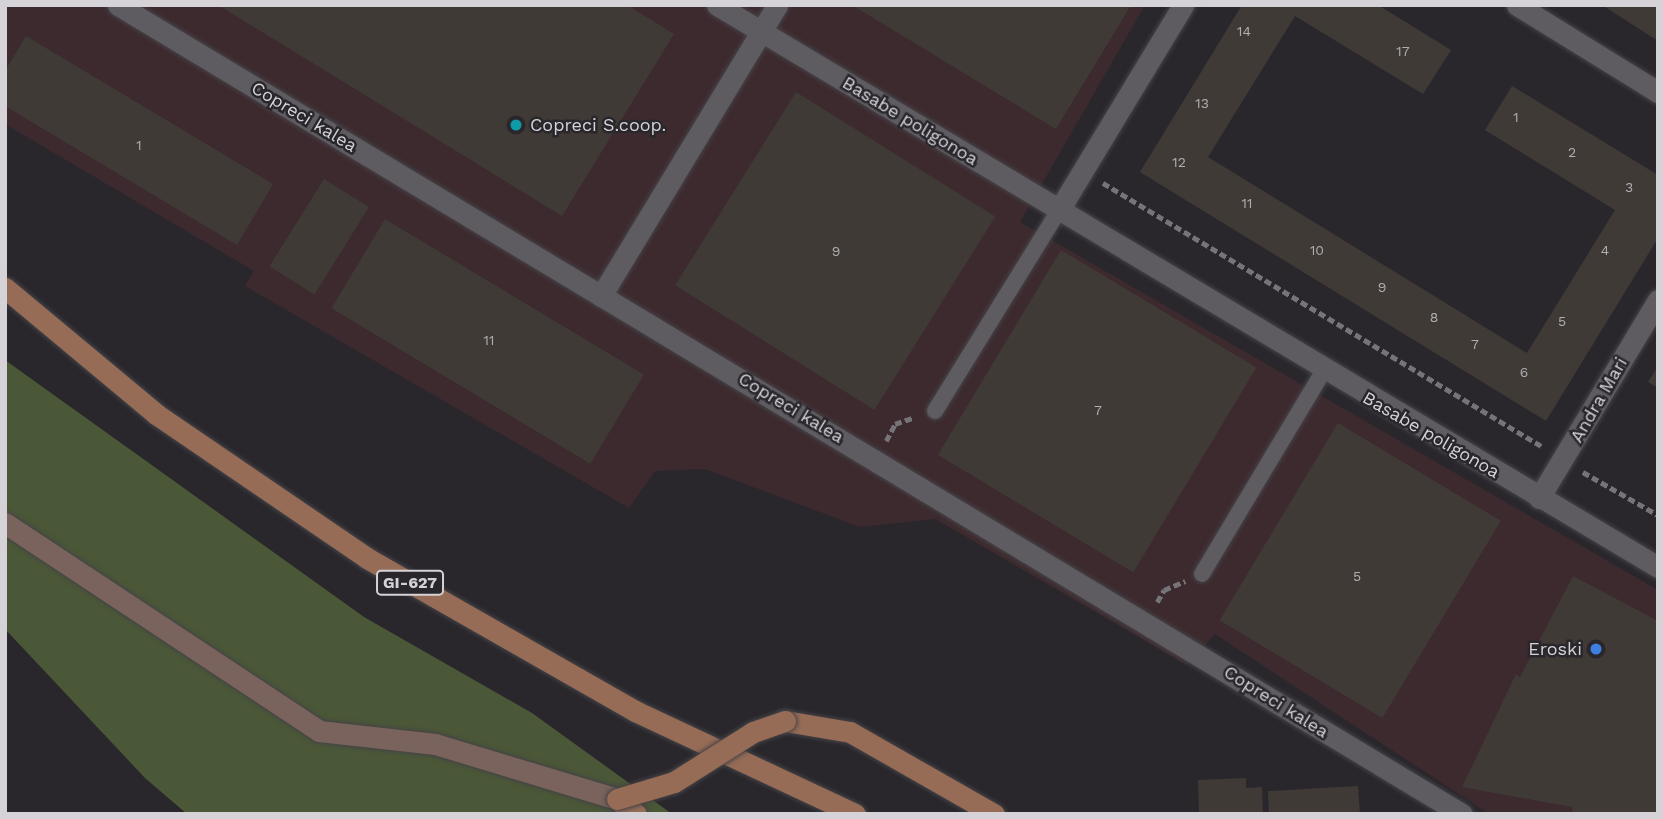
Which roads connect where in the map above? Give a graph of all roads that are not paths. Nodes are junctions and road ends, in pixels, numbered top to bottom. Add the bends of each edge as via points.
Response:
1 (118, 5) edge
2 (717, 5) edge
3 (777, 5) edge
4 (1183, 5) edge
5 (1517, 5) edge
6 (762, 31) junction
7 (1658, 92) edge
8 (1059, 210) junction
9 (5, 288) edge
10 (601, 296) junction
11 (1658, 300) edge
12 (1323, 372) junction
13 (935, 411) road end
14 (1539, 498) junction
15 (5, 523) edge
16 (1656, 563) edge
17 (1202, 574) road end
18 (616, 806) edge
19 (636, 814) edge
20 (855, 814) edge
21 (993, 814) edge
22 (1462, 814) edge

1 - 10 street, Copreci kalea
2 - 6 street, Basabe poligonoa
3 - 6 street
4 - 8 street
5 - 7 street
6 - 8 street, Basabe poligonoa
6 - 10 street
8 - 12 street, Basabe poligonoa
8 - 13 lane
9 - 20 main road, GI-627 via 156,414 367,558 635,711
10 - 22 street, Copreci kalea
11 - 14 street, Andra Mari
12 - 14 street, Basabe poligonoa
12 - 17 lane
14 - 16 street, Basabe poligonoa
15 - 18 street via 319,731 435,744
18 - 19 main road
18 - 21 main road, bridge via 674,782 753,732 785,720 850,732

